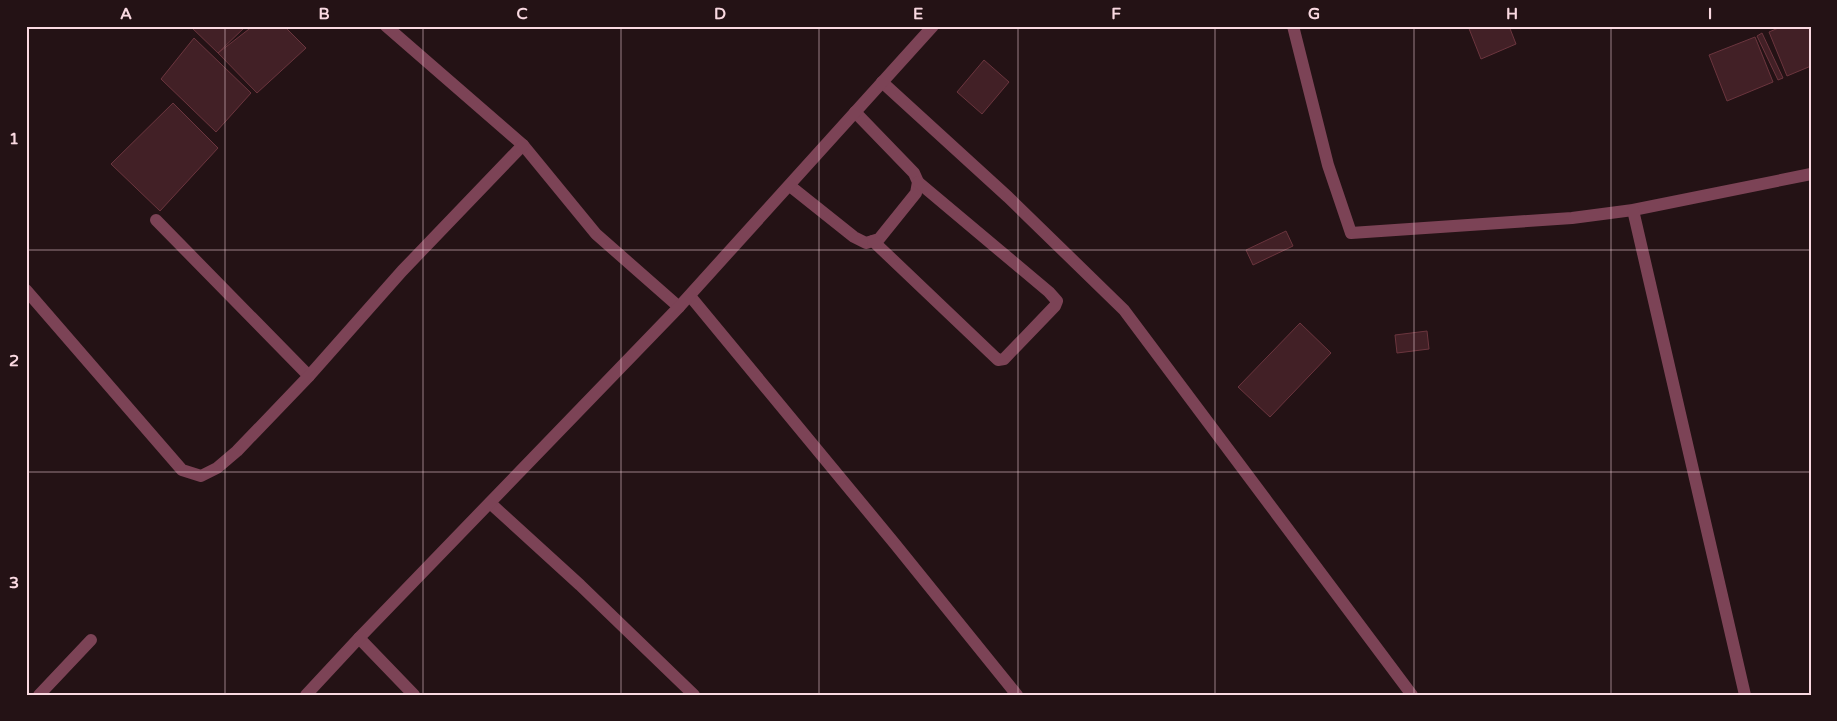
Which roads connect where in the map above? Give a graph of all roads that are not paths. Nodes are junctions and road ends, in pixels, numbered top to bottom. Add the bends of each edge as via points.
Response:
1 (386, 26) edge
2 (933, 26) edge
3 (1293, 26) edge
4 (882, 82) junction
5 (855, 112) junction
6 (523, 145) junction
7 (1811, 174) edge
8 (918, 182) junction
9 (790, 186) junction
10 (1634, 210) junction
11 (156, 220) dead end
12 (873, 241) junction
13 (26, 290) edge
14 (690, 296) junction
15 (679, 308) junction
16 (309, 376) junction
17 (490, 503) junction
18 (359, 638) junction
19 (91, 640) dead end
20 (39, 695) edge
21 (306, 695) edge
22 (414, 695) edge
23 (694, 695) edge
24 (1018, 695) edge
25 (1412, 695) edge
26 (1745, 695) edge

1 - 6 street
2 - 4 street
3 - 10 street via 1328,164 1352,233 1572,218
4 - 5 street
4 - 25 street via 1008,197 1124,310
5 - 8 street via 914,173
5 - 9 street
6 - 15 street via 596,234
6 - 16 street via 402,271
7 - 10 street
8 - 12 street via 916,193 879,239
8 - 12 street via 1050,292 1057,301 1055,306 1004,359 998,360
9 - 12 street via 854,237 866,243
9 - 14 street
10 - 26 street
11 - 16 street
13 - 16 street via 182,470 201,476 217,468 237,451
14 - 15 street
14 - 24 street
15 - 17 street
17 - 18 street
17 - 23 street via 580,584
18 - 21 street
18 - 22 street
19 - 20 street

